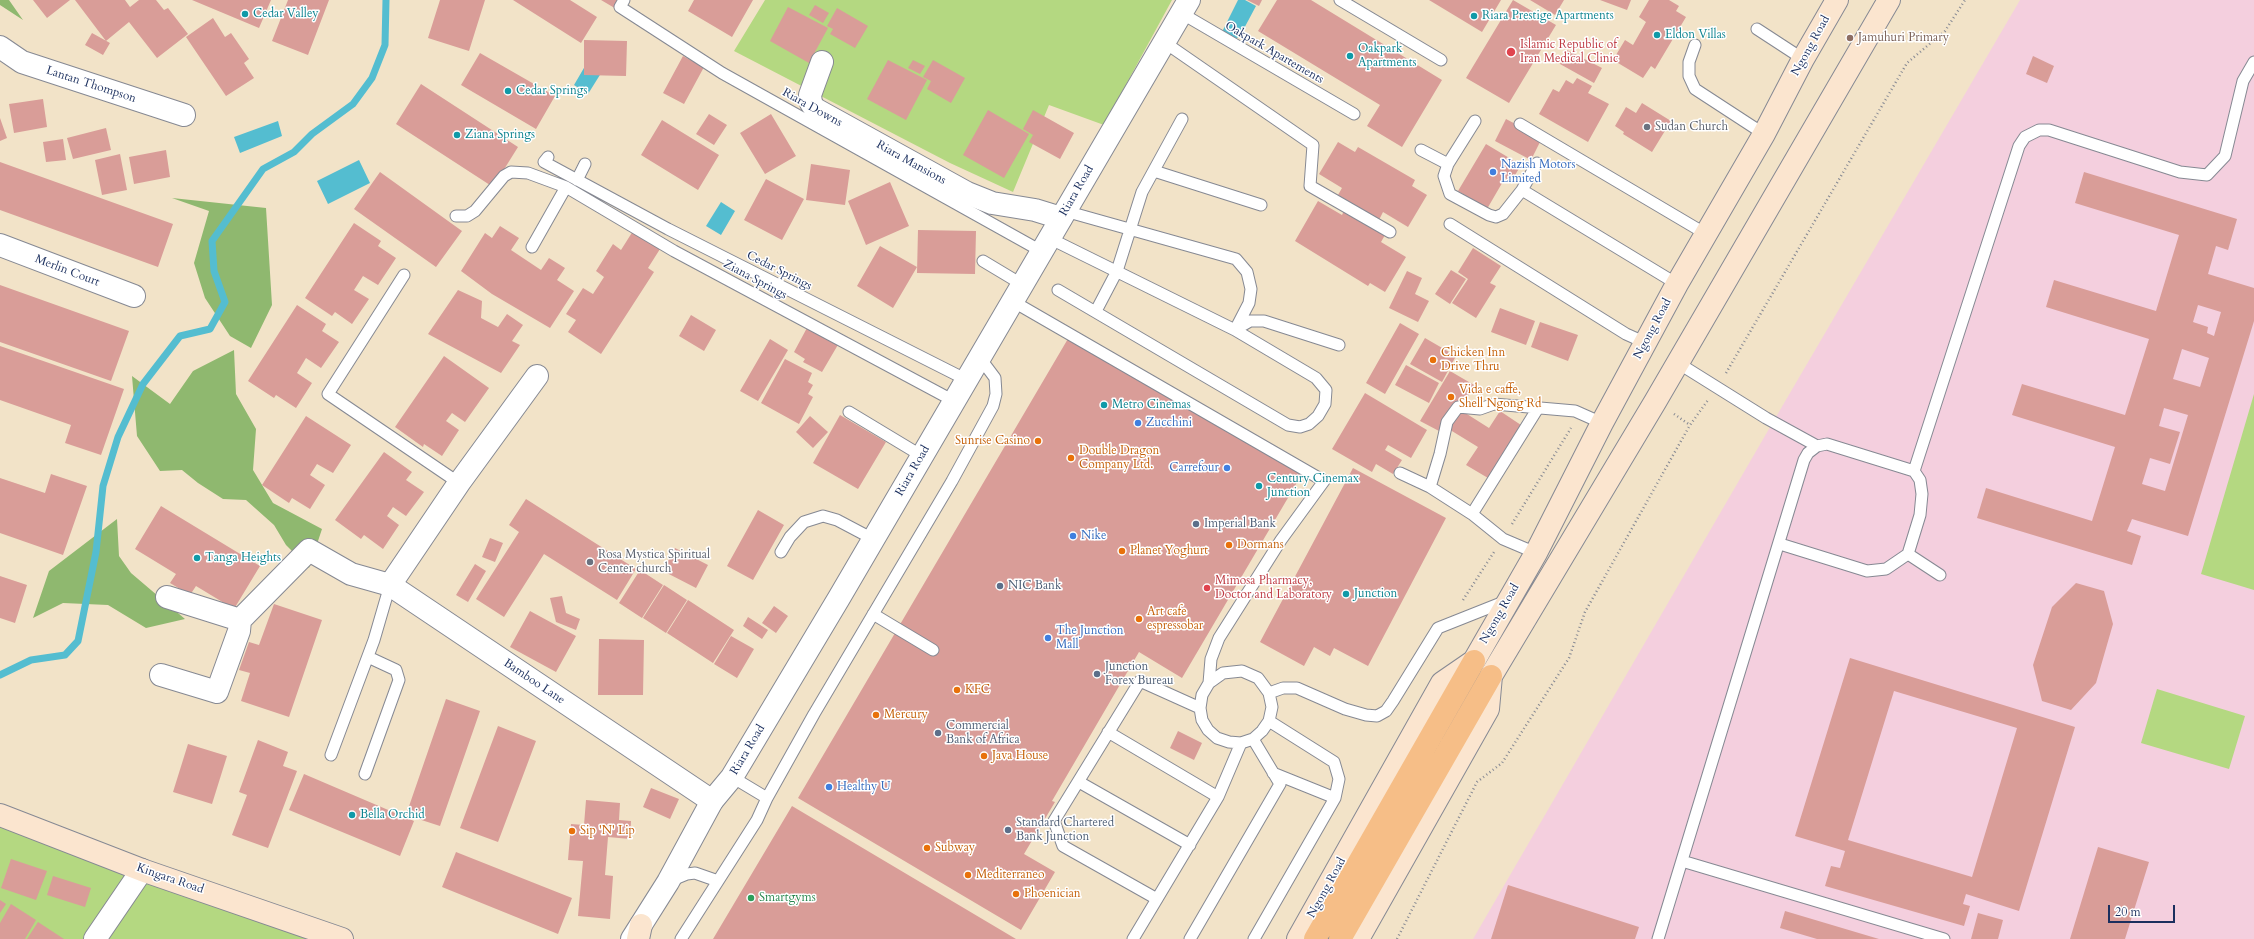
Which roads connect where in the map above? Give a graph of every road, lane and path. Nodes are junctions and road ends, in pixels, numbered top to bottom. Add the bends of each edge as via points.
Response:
1 (624, 0) edge
2 (1340, 0) edge
3 (1837, 0) edge
4 (1889, 0) edge
5 (1965, 0) edge
6 (1185, 7) edge
7 (1757, 29) dead end
8 (1164, 42) junction
9 (1695, 45) dead end
10 (0, 48) edge
11 (1803, 59) junction
12 (1441, 60) dead end
13 (822, 62) dead end
14 (2254, 62) edge
15 (1354, 114) dead end
16 (184, 115) dead end
17 (1182, 119) dead end
18 (1475, 121) dead end
19 (1520, 124) dead end
20 (1764, 134) junction
21 (1421, 150) dead end
22 (548, 157) dead end
23 (1537, 163) dead end
24 (585, 164) dead end
25 (1448, 164) junction
26 (1154, 171) junction
27 (577, 180) junction
28 (566, 187) junction
29 (1522, 190) junction
30 (1260, 205) dead end
31 (1063, 214) junction
32 (456, 216) dead end
33 (1450, 224) dead end
34 (1129, 228) junction
35 (1390, 232) dead end
36 (1706, 234) junction
37 (1045, 244) junction
38 (0, 245) edge
39 (532, 247) dead end
40 (983, 261) dead end
41 (1117, 271) junction
42 (404, 275) dead end
43 (1678, 284) junction
44 (1058, 290) dead end
45 (1018, 293) junction
46 (134, 296) dead end
47 (1096, 312) junction
48 (1235, 330) junction
49 (1646, 343) junction
50 (1339, 345) dead end
51 (980, 358) junction
52 (1678, 363) junction
53 (537, 376) dead end
54 (967, 380) junction
55 (1717, 387) junction
56 (954, 401) junction
57 (1538, 408) junction
58 (849, 412) dead end
59 (1602, 423) junction
60 (1817, 446) junction
61 (922, 456) junction
62 (1914, 471) junction
63 (1400, 473) dead end
64 (459, 483) junction
65 (1430, 488) junction
66 (1472, 514) junction
67 (874, 539) junction
68 (1780, 544) junction
69 (781, 552) dead end
70 (1536, 553) junction
71 (1908, 554) junction
72 (1940, 575) dead end
73 (390, 585) junction
74 (167, 596) dead end
75 (1508, 600) junction
76 (873, 614) junction
77 (240, 620) junction
78 (933, 650) dead end
79 (368, 657) junction
80 (1474, 661) junction
81 (161, 675) dead end
82 (1491, 676) junction
83 (1209, 683) junction
84 (1269, 693) junction
85 (1200, 708) junction
86 (1269, 721) junction
87 (1108, 732) junction
88 (1253, 739) junction
89 (1241, 743) junction
90 (331, 756) dead end
91 (1273, 773) junction
92 (365, 774) dead end
93 (732, 777) junction
94 (1079, 782) junction
95 (1218, 797) junction
96 (767, 798) junction
97 (1335, 798) junction
98 (712, 802) junction
99 (0, 815) edge
100 (1190, 845) junction
101 (1682, 861) junction
102 (142, 870) junction
103 (718, 881) junction
104 (668, 882) junction
105 (1157, 898) junction
106 (637, 934) edge
107 (95, 939) edge
108 (342, 939) edge
109 (681, 939) edge
110 (1133, 939) edge
111 (1190, 939) edge
112 (1254, 939) edge
113 (1298, 939) edge
114 (1315, 939) edge
115 (1340, 939) edge
116 (1358, 939) edge
117 (1397, 939) edge
118 (1658, 939) edge
119 (1944, 939) edge

1 - 37 lane, Riara Downs via 620,7 722,73 1003,230
2 - 12 lane
3 - 11 main road, Ngong Road
4 - 52 main road
5 - 55 path via 1945,31 1907,63
6 - 8 street, Riara Road
6 - 15 lane, Oakpark Apartements
7 - 11 lane
8 - 31 street, Riara Road
8 - 35 lane via 1313,145 1310,186
9 - 20 lane via 1689,62 1689,76 1695,89
10 - 16 street, Lantan Thompson via 22,62
11 - 20 main road, Ngong Road
13 - 31 street, Riara Mansions via 810,95 810,103 815,109 967,193 992,203
14 - 62 lane via 2243,81 2225,156 2208,175 2180,172 2049,130 2030,132 2025,137 2018,146
17 - 26 lane
18 - 25 lane
19 - 36 lane
20 - 36 main road, Ngong Road
21 - 25 lane
22 - 27 lane, Cedar Springs via 544,162
23 - 29 lane
24 - 27 lane
25 - 29 lane via 1444,176 1450,194 1489,215 1496,217 1503,214
26 - 30 lane
26 - 34 lane via 1142,192
27 - 54 lane, Cedar Springs via 668,229
28 - 32 lane, Ziana Springs via 528,173 511,172 504,176 474,211 467,216
28 - 39 lane
28 - 56 lane, Ziana Springs via 674,251
29 - 43 lane
31 - 34 lane
31 - 37 street, Riara Road
33 - 49 lane via 1626,334
34 - 41 lane
34 - 48 lane via 1236,259 1247,272 1251,289 1249,303
36 - 43 main road, Ngong Road
37 - 41 lane
37 - 45 street, Riara Road
38 - 46 street, Merlin Court
40 - 45 lane
41 - 47 lane
41 - 48 lane
42 - 64 lane via 328,394
43 - 49 main road, Ngong Road
44 - 47 lane
45 - 51 street, Riara Road
45 - 83 lane via 1324,481 1281,540 1219,638 1210,659
47 - 48 lane via 1288,425 1300,427 1309,424 1318,416 1325,404 1326,390 1316,378
48 - 50 lane via 1250,321 1264,321
49 - 59 main road, Ngong Road
51 - 54 street, Riara Road
51 - 76 lane via 995,378 996,394 993,406
52 - 55 lane
52 - 82 main road
53 - 64 street
54 - 56 street, Riara Road
55 - 60 lane
55 - 117 path via 1690,425 1585,612 1569,658 1502,763 1477,782
56 - 61 street, Riara Road
57 - 59 lane via 1576,411
57 - 65 lane via 1494,404 1480,409 1458,407 1447,422
57 - 66 lane
58 - 61 lane
59 - 70 main road, Ngong Road
60 - 62 lane via 1827,444
60 - 68 lane via 1804,460
61 - 67 street, Riara Road
62 - 71 lane via 1920,480 1922,494 1920,515
63 - 65 lane
64 - 73 street
65 - 66 lane
66 - 70 lane via 1503,539
67 - 69 lane via 837,520 823,516 804,522
67 - 93 street, Riara Road
68 - 71 lane via 1867,571 1886,569
68 - 101 lane
70 - 75 main road, Ngong Road
71 - 72 lane
73 - 77 street, Bamboo Lane via 351,574 309,550
73 - 79 lane
73 - 98 street, Bamboo Lane
74 - 77 street
75 - 80 main road, Ngong Road
75 - 84 lane via 1438,628 1393,701 1386,711 1377,716 1345,709 1297,688 1283,688
76 - 78 lane
76 - 96 lane
77 - 81 street via 239,631 217,692
79 - 90 lane
79 - 92 lane via 396,670 399,680
80 - 113 main road, Ngong Road via 1442,683
80 - 114 main road, Ngong Road
82 - 115 main road
82 - 116 main road via 1488,709
83 - 84 lane via 1223,673 1242,671 1258,678
83 - 85 lane via 1202,695
84 - 86 lane via 1272,707
85 - 87 lane via 1140,681
85 - 89 lane via 1202,720 1217,738
86 - 88 lane
86 - 97 lane via 1334,762 1339,778
87 - 94 lane
87 - 95 lane
88 - 89 lane
88 - 91 lane
89 - 95 lane
91 - 97 lane
91 - 111 lane via 1280,784
93 - 96 lane
93 - 98 street, Riara Road
94 - 100 lane
94 - 105 lane via 1054,821 1063,846
95 - 100 lane
96 - 103 lane via 757,820
97 - 112 lane
98 - 104 street, Riara Road
99 - 102 main road, Kingara Road
100 - 105 lane
101 - 118 lane
101 - 119 lane
102 - 107 street
102 - 108 main road, Kingara Road
103 - 104 lane via 695,873
103 - 109 lane
104 - 106 street, Riara Road
105 - 110 lane

